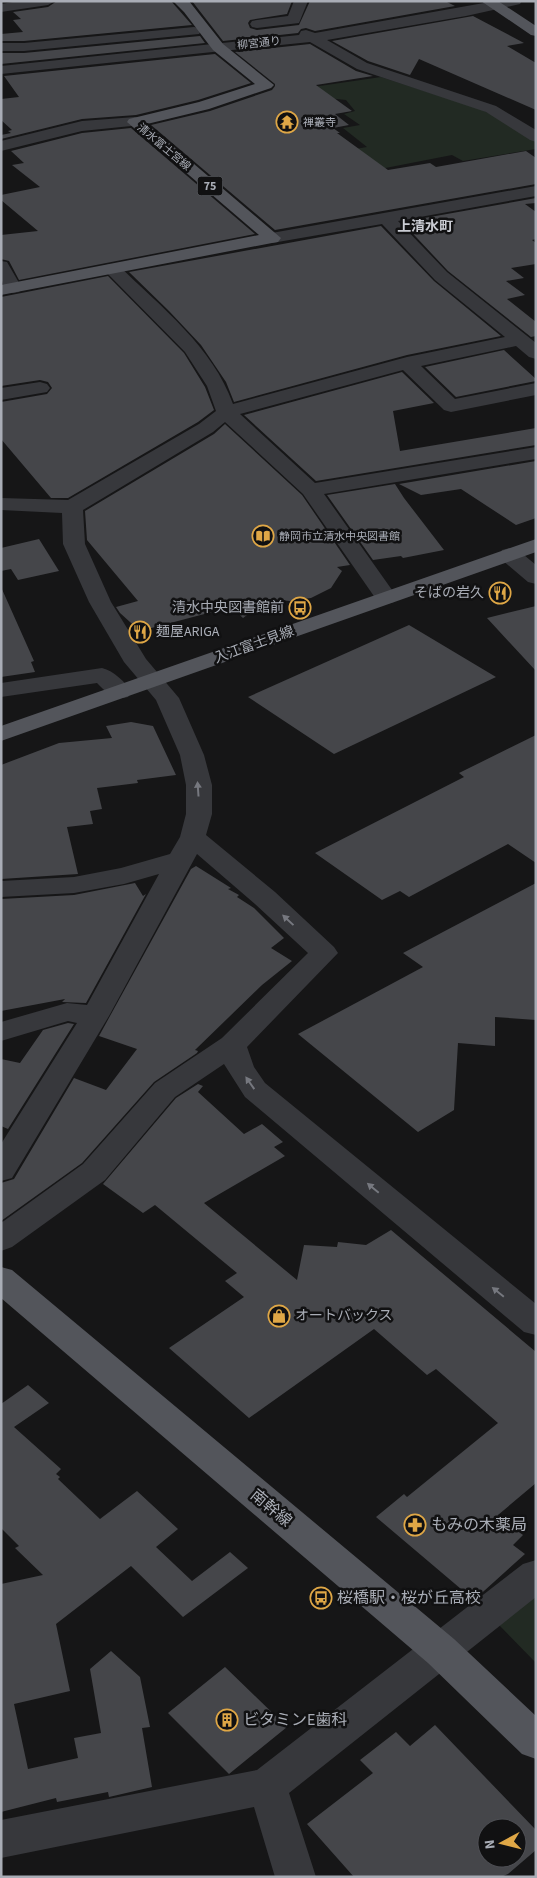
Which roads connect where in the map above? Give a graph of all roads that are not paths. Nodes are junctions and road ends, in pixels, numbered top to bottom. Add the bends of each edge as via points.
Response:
1 (48, 1) edge
2 (180, 1) edge
3 (301, 1) edge
4 (515, 1) edge
5 (492, 4) edge
6 (1, 8) edge
7 (294, 20) junction
8 (245, 25) dead end
9 (225, 27) dead end
10 (205, 30) junction
11 (536, 32) edge
12 (312, 38) junction
13 (1, 47) edge
14 (218, 47) junction
15 (1, 70) edge
16 (135, 122) junction
17 (536, 137) edge
18 (1, 146) edge
19 (535, 192) edge
20 (386, 218) junction
21 (272, 238) junction
22 (1, 266) edge
23 (112, 269) junction
24 (7, 289) edge
25 (519, 340) junction
26 (536, 353) edge
27 (407, 363) junction
28 (40, 388) dead end
29 (536, 389) edge
30 (1, 394) edge
31 (226, 412) junction
32 (536, 453) edge
33 (310, 490) junction
34 (1, 504) edge
35 (72, 507) junction
36 (536, 545) edge
37 (510, 555) junction
38 (536, 577) edge
39 (386, 597) junction
40 (154, 681) junction
41 (1, 690) edge
42 (120, 692) junction
43 (1, 734) edge
44 (186, 849) junction
45 (1, 888) edge
46 (95, 1016) junction
47 (1, 1032) edge
48 (232, 1045) junction
49 (1, 1170) edge
50 (1, 1239) edge
51 (1, 1279) edge
52 (536, 1323) edge
53 (536, 1575) edge
54 (441, 1652) junction
55 (536, 1742) edge
56 (267, 1786) junction
57 (1, 1839) edge
58 (296, 1877) edge

1 - 6 street
2 - 10 main road, 清水富士宮線
3 - 7 street
4 - 5 street, 柳宮通り
5 - 11 main road
5 - 12 street, 柳宮通り
7 - 8 street
7 - 12 street
9 - 10 street
10 - 13 street
10 - 14 main road, 清水富士宮線
12 - 14 street, 柳宮通り
12 - 17 street via 362,66 492,109
14 - 15 street, 柳宮通り
14 - 16 main road, 清水富士宮線 via 266,85 204,106
16 - 18 street via 82,126
16 - 21 main road, 清水富士宮線 / 75
19 - 20 street
20 - 21 street
20 - 25 street via 441,276
21 - 23 main road
22 - 24 street
23 - 24 main road
23 - 31 street via 192,348 218,386
25 - 26 street
25 - 27 street
27 - 29 street via 451,406
27 - 31 street
28 - 30 street
31 - 33 street
31 - 35 street via 206,428
32 - 33 street
33 - 39 street
34 - 35 street
35 - 40 street via 74,544 86,573 136,662
36 - 37 main road, 入江富士見線
37 - 38 street
37 - 39 main road, 入江富士見線
39 - 40 main road, 入江富士見線
40 - 42 main road, 入江富士見線
44 -> 40 street via 199,814 199,785 192,755 167,698
41 - 42 street via 102,675
42 - 43 main road, 入江富士見線
44 - 45 street via 124,876 74,885
44 - 46 street
48 -> 44 street via 324,953 265,898
46 - 47 street via 67,1012
46 - 49 street
48 - 50 street via 165,1090 94,1172
52 -> 48 street via 255,1090 240,1068
51 - 54 main road, 南幹線
53 - 54 street
54 - 55 main road, 南幹線
54 - 56 street
56 - 57 street
56 - 58 street

